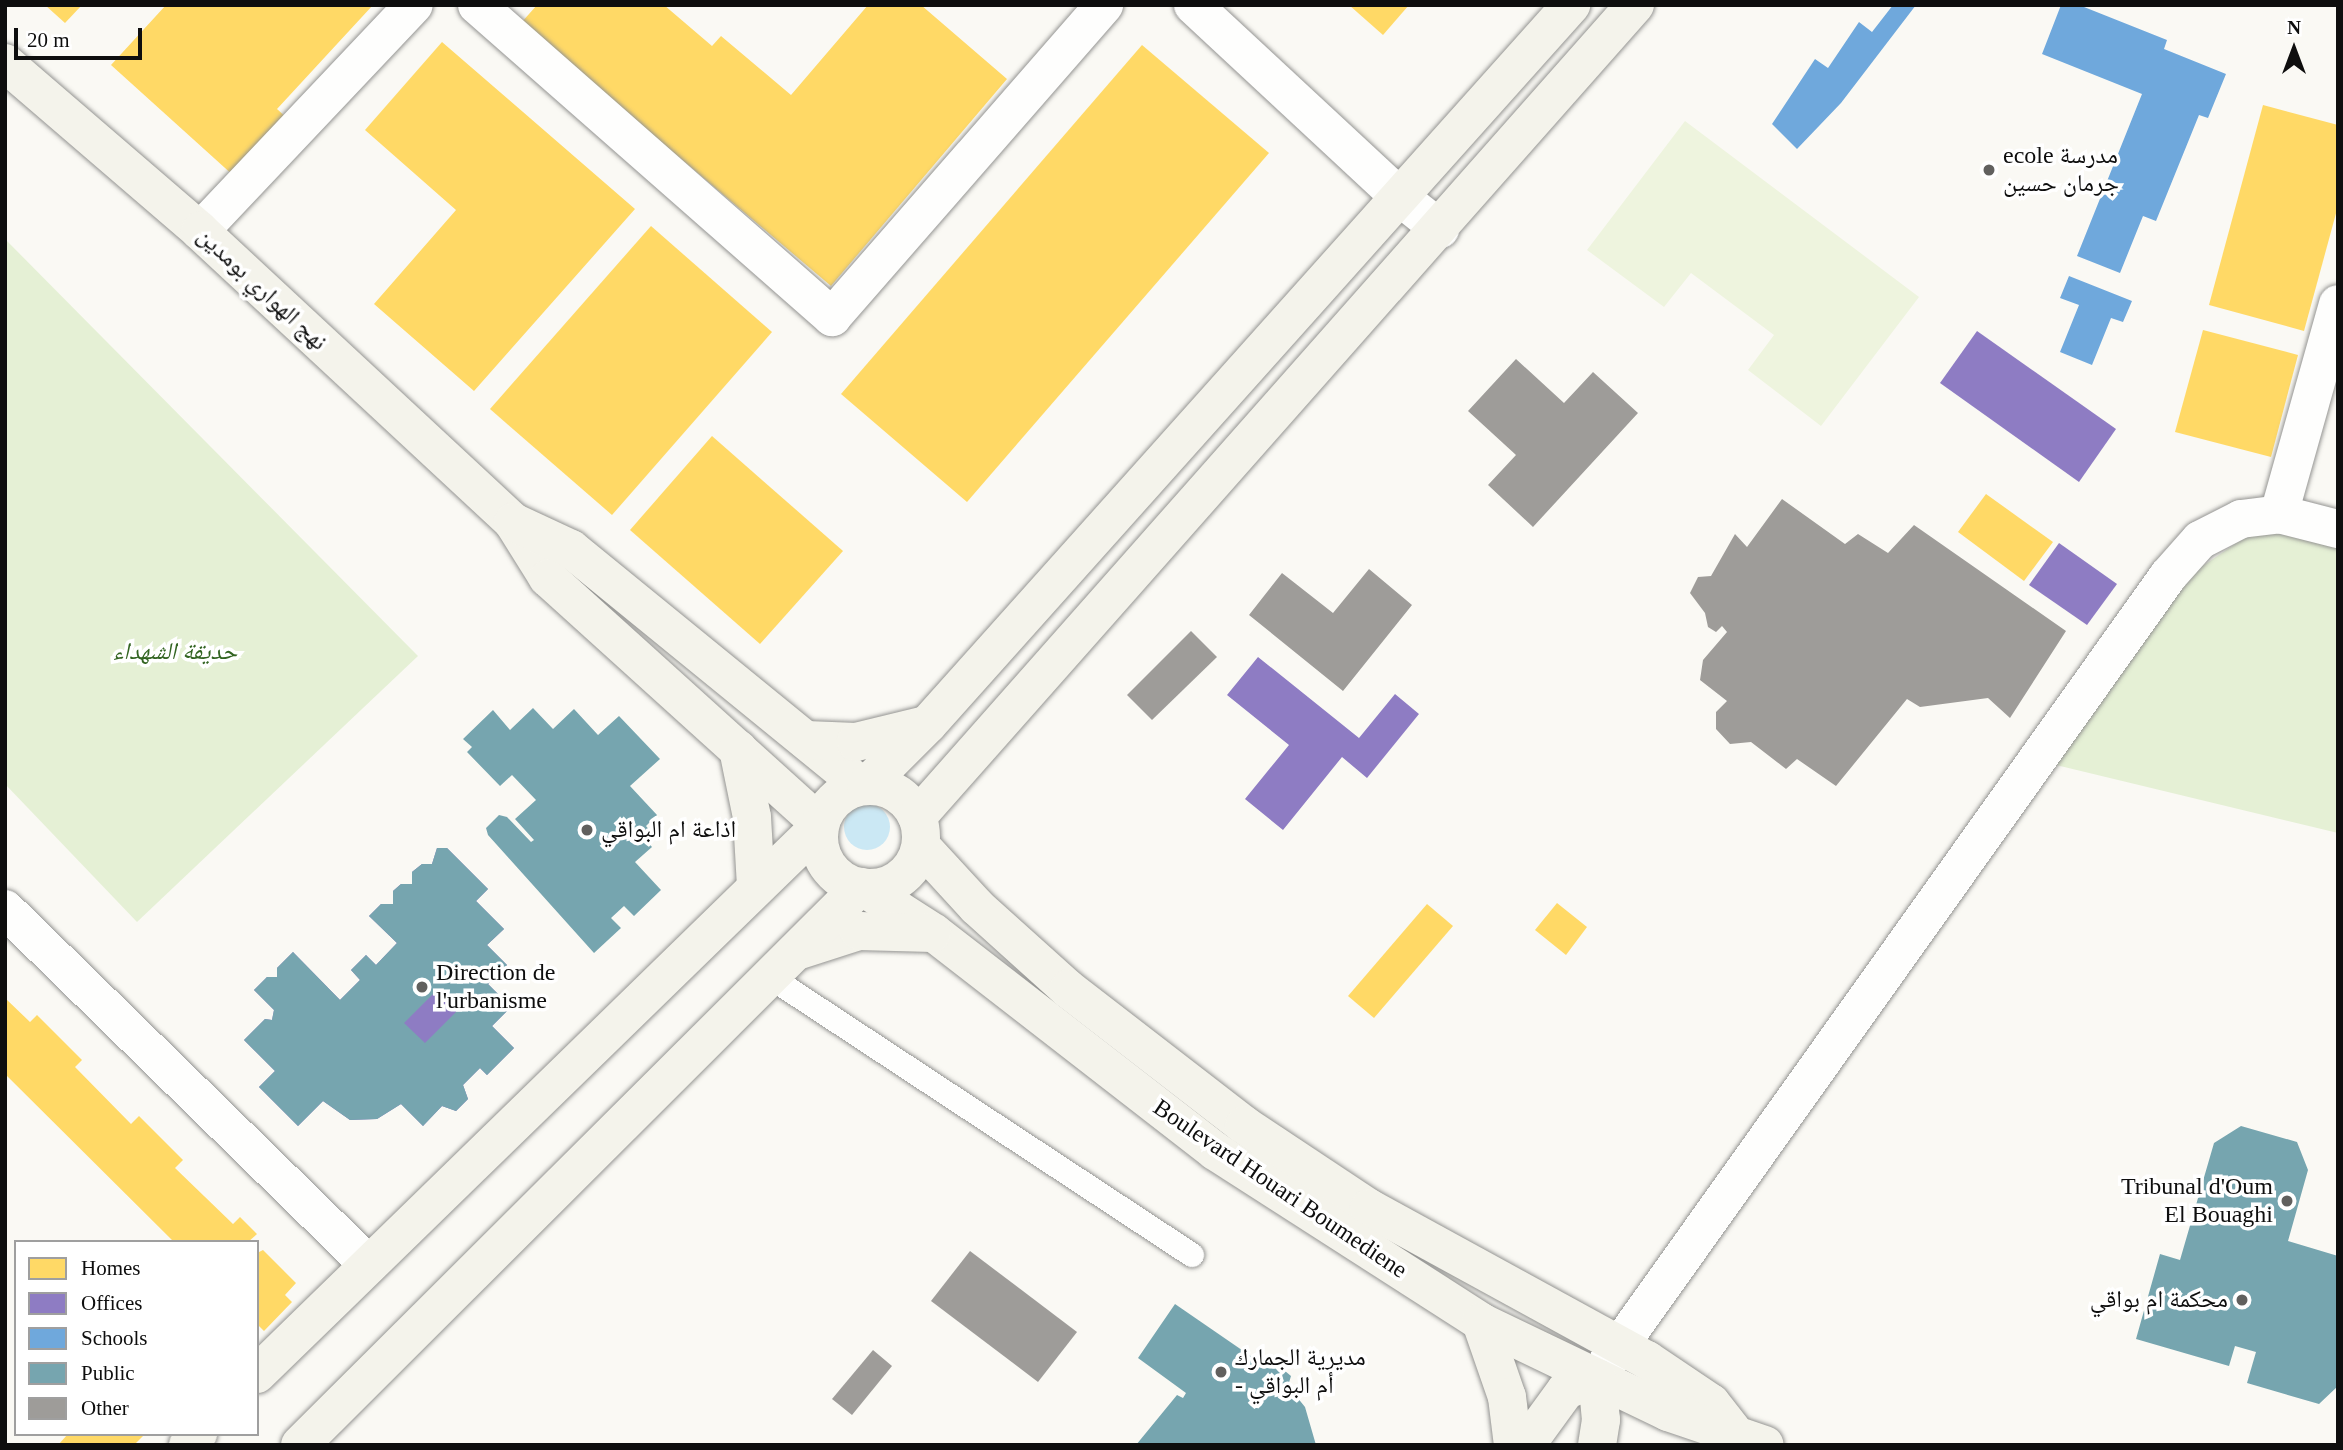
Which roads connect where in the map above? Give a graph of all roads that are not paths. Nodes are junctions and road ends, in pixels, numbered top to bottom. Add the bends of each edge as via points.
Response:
1 (414, 5) edge
2 (477, 5) edge
3 (1104, 5) edge
4 (1193, 5) edge
5 (1571, 5) edge
6 (1635, 5) edge
7 (5, 63) edge
8 (1401, 198) junction
9 (1440, 229) junction
10 (200, 231) junction
11 (2338, 304) edge
12 (2279, 514) junction
13 (513, 522) junction
14 (2338, 529) edge
15 (928, 724) junction
16 (806, 740) junction
17 (738, 750) junction
18 (864, 786) junction
19 (819, 825) junction
20 (919, 831) junction
21 (756, 886) junction
22 (862, 888) junction
23 (5, 909) edge
24 (933, 933) junction
25 (778, 965) junction
26 (1192, 1255) dead end
27 (369, 1265) junction
28 (1481, 1322) junction
29 (1617, 1344) junction
30 (259, 1372) edge
31 (1597, 1378) junction
32 (1749, 1437) edge
33 (312, 1441) edge
34 (1513, 1445) edge
35 (1526, 1445) edge
36 (1597, 1445) edge
37 (1689, 1445) edge

1 - 10 street
2 - 3 street via 832,317
4 - 8 street
5 - 8 main road
6 - 9 main road
7 - 10 main road, نهج الهواري بومدين
8 - 9 street
8 - 15 main road
9 - 20 main road
10 - 13 main road, نهج الهواري بومدين
11 - 12 street
12 - 14 street
12 - 29 street via 2241,519 2200,540 2168,576
13 - 16 main road via 571,549
13 - 17 main road via 548,578
15 - 16 main road via 856,742
15 - 18 main road
16 - 18 main road
17 - 19 main road
17 - 21 main road via 752,817
18 - 19 main road via 835,799
18 - 20 main road via 891,790
19 - 21 main road
19 - 22 main road via 827,865 835,875
20 - 22 main road via 901,878
20 - 29 main road, Boulevard Houari Boumediene via 977,907 1068,989 1244,1125 1368,1208
21 - 27 main road
22 - 24 main road, Boulevard Houari Boumediene
22 - 25 main road
23 - 27 street
24 - 25 main road via 859,931
24 - 28 main road, Boulevard Houari Boumediene via 1215,1150
25 - 26 lane
25 - 33 main road
27 - 30 main road
28 - 31 main road, Boulevard Houari Boumediene
28 - 34 main road via 1507,1397
29 - 31 street
29 - 32 main road, Boulevard Houari Boumediene via 1690,1388
31 - 32 main road, Boulevard Houari Boumediene via 1668,1412
31 - 35 main road via 1566,1390
31 - 36 main road via 1601,1420
32 - 37 main road

